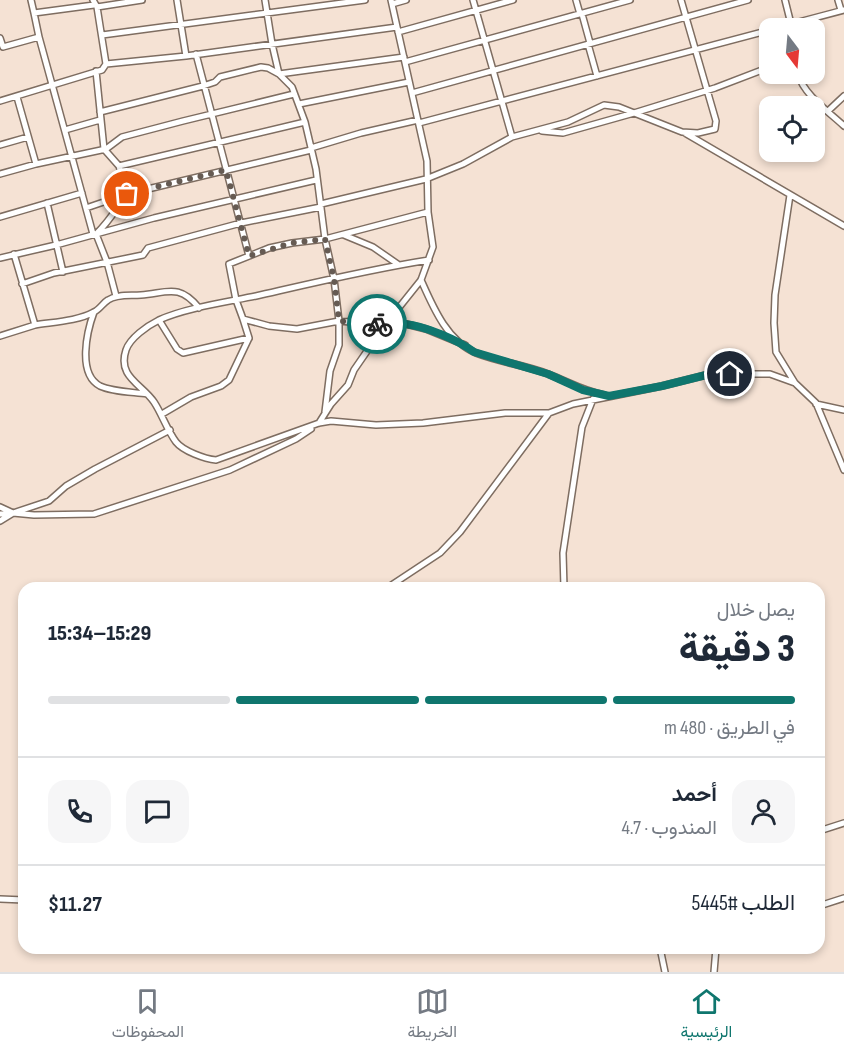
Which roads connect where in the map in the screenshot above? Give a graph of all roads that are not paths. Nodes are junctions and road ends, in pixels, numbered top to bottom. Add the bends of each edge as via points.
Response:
1 (31, 0) edge
2 (142, 0) edge
3 (177, 0) edge
4 (266, 0) edge
5 (365, 0) edge
6 (406, 0) edge
7 (473, 0) edge
8 (513, 0) edge
9 (576, 0) edge
10 (630, 0) edge
11 (681, 0) edge
12 (748, 0) edge
13 (785, 0) edge
14 (838, 0) edge
15 (392, 2) edge
16 (95, 4) edge
17 (476, 10) junction
18 (842, 10) edge
19 (34, 13) junction
20 (267, 13) junction
21 (581, 14) junction
22 (686, 17) junction
23 (789, 18) edge
24 (818, 18) edge
25 (182, 25) junction
26 (398, 30) junction
27 (759, 33) edge
28 (102, 35) junction
29 (39, 37) junction
30 (0, 38) edge
31 (485, 41) junction
32 (589, 43) junction
33 (272, 44) junction
34 (1, 48) edge
35 (695, 51) junction
36 (196, 54) junction
37 (186, 56) junction
38 (404, 60) junction
39 (106, 64) junction
40 (494, 71) junction
41 (759, 71) edge
42 (96, 72) junction
43 (279, 74) junction
44 (597, 76) junction
45 (409, 82) junction
46 (51, 84) junction
47 (803, 84) edge
48 (203, 86) junction
49 (707, 91) junction
50 (412, 93) junction
51 (294, 94) junction
52 (844, 96) edge
53 (17, 97) junction
54 (0, 101) edge
55 (503, 102) junction
56 (299, 104) junction
57 (828, 111) junction
58 (99, 112) junction
59 (634, 113) junction
60 (210, 114) junction
61 (100, 120) junction
62 (305, 122) junction
63 (418, 122) junction
64 (844, 126) edge
65 (65, 130) junction
66 (533, 131) junction
67 (682, 132) junction
68 (28, 137) junction
69 (512, 137) junction
70 (219, 143) junction
71 (0, 145) edge
72 (104, 149) junction
73 (311, 149) junction
74 (71, 155) junction
75 (36, 164) junction
76 (119, 166) junction
77 (226, 170) junction
78 (0, 174) edge
79 (426, 178) junction
80 (316, 180) junction
81 (82, 194) junction
82 (127, 194) junction
83 (790, 195) junction
84 (234, 199) junction
85 (47, 203) junction
86 (321, 206) junction
87 (86, 208) junction
88 (428, 212) junction
89 (1, 214) edge
90 (241, 223) junction
91 (844, 226) edge
92 (94, 234) junction
93 (343, 234) junction
94 (325, 239) junction
95 (56, 245) junction
96 (14, 254) junction
97 (1, 256) edge
98 (249, 256) junction
99 (429, 260) junction
100 (107, 262) junction
101 (399, 265) junction
102 (63, 272) junction
103 (334, 279) junction
104 (422, 280) junction
105 (22, 284) junction
106 (116, 296) junction
107 (236, 300) junction
108 (199, 308) junction
109 (94, 312) junction
110 (159, 320) junction
111 (243, 320) junction
112 (339, 321) junction
113 (35, 325) junction
114 (385, 325) junction
115 (0, 336) edge
116 (249, 338) junction
117 (465, 345) junction
118 (795, 383) junction
119 (149, 394) junction
120 (609, 396) junction
121 (593, 399) junction
122 (816, 404) junction
123 (844, 410) edge
124 (549, 413) junction
125 (162, 414) junction
126 (324, 414) junction
127 (319, 423) junction
128 (170, 430) junction
129 (844, 470) edge
130 (0, 507) edge
131 (13, 513) junction
132 (0, 514) edge
133 (0, 521) edge
134 (396, 582) edge
135 (564, 582) edge
136 (844, 823) edge
137 (825, 829) edge
138 (844, 898) edge
139 (0, 900) edge
140 (18, 900) edge
141 (825, 904) edge
142 (661, 954) edge
143 (716, 954) edge
144 (665, 972) edge
145 (714, 972) edge

1 - 19 street
2 - 16 street
3 - 25 street
4 - 20 street
5 - 20 street
6 - 15 street
7 - 17 street
8 - 17 street
9 - 21 street
10 - 21 street
11 - 22 street
12 - 22 street
13 - 23 street
14 - 18 street
15 - 26 street
16 - 19 street
16 - 28 street
17 - 26 street
17 - 31 street
18 - 24 street
19 - 29 street
20 - 25 street
20 - 33 street
21 - 31 street
21 - 32 street
22 - 32 street
22 - 35 street
25 - 28 street
25 - 37 street
26 - 33 street
26 - 38 street
27 - 35 street
28 - 39 street
29 - 34 street
29 - 46 street
30 - 34 street
31 - 38 street
31 - 40 street
32 - 40 street
32 - 44 street
33 - 36 street
33 - 43 street
35 - 44 street
35 - 49 street
36 - 37 street
36 - 48 street
37 - 39 street
38 - 43 street
38 - 45 street
39 - 42 street
40 - 50 street
40 - 55 street
41 - 49 street
42 - 46 street
42 - 58 street
43 - 48 street via 261,67 220,77
43 - 51 street
44 - 55 street
45 - 50 street
45 - 56 street
46 - 53 street
46 - 65 street
47 - 57 street
48 - 58 street
48 - 60 street
49 - 59 street
49 - 67 street via 715,129
50 - 63 street
51 - 56 street
51 - 60 street
52 - 57 street
53 - 54 street
53 - 68 street
55 - 63 street
55 - 69 street
56 - 62 street
57 - 64 street
58 - 61 street
59 - 66 street via 563,133
59 - 66 street via 604,105 568,122
59 - 67 street
60 - 70 street
60 - 72 street via 122,137
61 - 65 street
61 - 72 street
62 - 70 street
62 - 73 street
63 - 73 street via 361,133
63 - 79 street via 427,161
65 - 74 street
66 - 69 street
67 - 83 street
68 - 71 street
68 - 75 street
69 - 79 street via 463,164
70 - 76 street
70 - 77 street
72 - 74 street
72 - 76 street
73 - 77 street
73 - 80 street
74 - 75 street
74 - 81 street
75 - 78 street
76 - 82 street
77 - 82 street
77 - 84 street
79 - 86 street
79 - 88 street
80 - 84 street
80 - 86 street
81 - 85 street
81 - 87 street
82 - 87 street
82 - 92 street via 109,222
83 - 91 street
83 - 118 street via 774,323 776,352
84 - 90 street
84 - 92 street
85 - 89 street
85 - 95 street
86 - 90 street
86 - 94 street
87 - 92 street
88 - 93 street
88 - 99 street via 433,247
90 - 98 street
90 - 100 street via 148,249 143,255
92 - 95 street
92 - 100 street
93 - 94 street
93 - 101 street via 373,247
94 - 98 street via 292,243
94 - 103 street
95 - 96 street
95 - 102 street
96 - 97 street
96 - 105 street
98 - 107 street via 229,264
99 - 101 street
99 - 104 street
100 - 102 street
100 - 106 street
101 - 103 street
102 - 105 street
103 - 107 street
103 - 112 street
104 - 114 street
104 - 117 street via 443,324
105 - 113 street
106 - 108 street via 170,289 192,298
106 - 109 street
107 - 108 street
107 - 111 street
108 - 110 street
109 - 113 street
109 - 119 street via 86,343 88,371 93,380 100,386
110 - 116 street via 183,352
110 - 119 street via 133,338 124,363 132,381
111 - 112 street via 297,329
111 - 116 street
112 - 114 street
112 - 126 street via 339,345 330,371
113 - 115 street
114 - 117 street via 406,324
114 - 126 street via 348,385
116 - 125 street via 229,380
117 - 120 street via 474,352
118 - 120 street via 770,374 710,374
118 - 122 street
119 - 125 street
120 - 121 street
121 - 124 street
121 - 135 street via 582,427 577,457 563,553
122 - 123 street
122 - 129 street
124 - 127 street via 505,413 376,425
124 - 134 street via 460,532 440,553
125 - 128 street
126 - 127 street
127 - 128 street via 216,460 205,459 177,443
127 - 131 street via 296,439 230,470 117,508 94,514
128 - 131 street via 66,486 50,501
130 - 131 street
131 - 132 street
131 - 133 street
136 - 137 street
138 - 141 street
139 - 140 street
142 - 144 street
143 - 145 street

